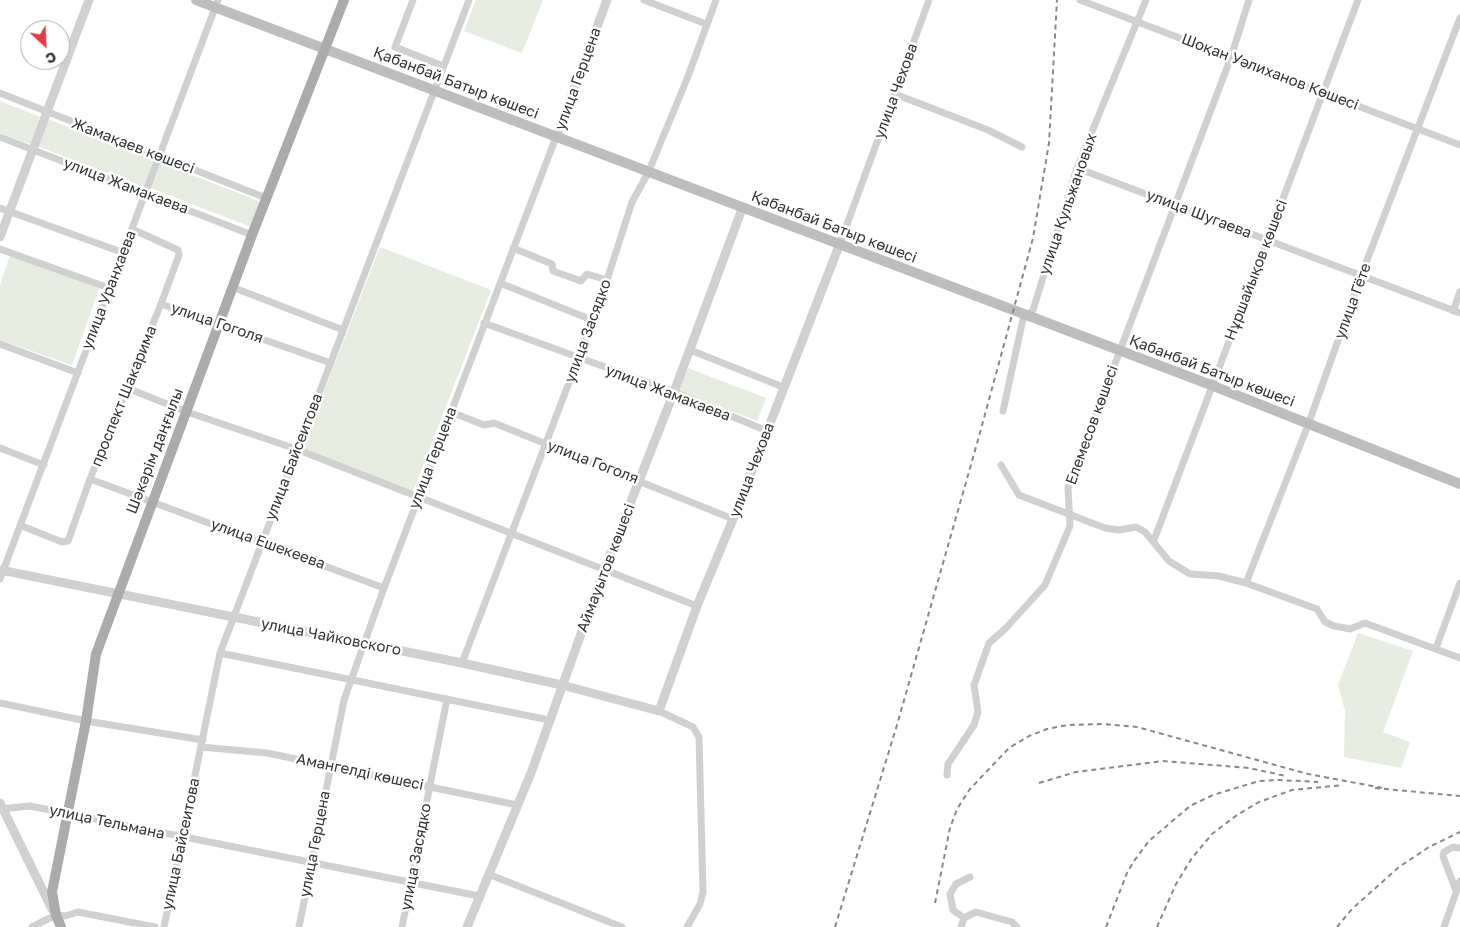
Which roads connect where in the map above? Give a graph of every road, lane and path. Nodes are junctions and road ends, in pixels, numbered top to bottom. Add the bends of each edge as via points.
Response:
1 (89, 0) edge
2 (196, 0) edge
3 (344, 0) edge
4 (413, 0) edge
5 (469, 0) edge
6 (607, 0) edge
7 (644, 0) edge
8 (716, 0) edge
9 (929, 0) edge
10 (1080, 0) edge
11 (1146, 0) edge
12 (1249, 0) edge
13 (1358, 0) edge
14 (217, 4) edge
15 (1460, 18) edge
16 (1138, 22) junction
17 (706, 24) junction
18 (326, 48) junction
19 (1231, 57) junction
20 (443, 66) junction
21 (434, 91) junction
22 (1323, 92) junction
23 (0, 93) edge
24 (895, 94) junction
25 (46, 112) junction
26 (1418, 128) junction
27 (0, 137) edge
28 (556, 137) junction
29 (1460, 144) edge
30 (1022, 147) dead end
31 (32, 150) junction
32 (160, 156) junction
33 (1077, 168) junction
34 (648, 173) junction
35 (146, 194) junction
36 (266, 198) junction
37 (1175, 205) junction
38 (742, 209) junction
39 (4, 210) edge
40 (132, 229) junction
41 (252, 235) junction
42 (0, 237) edge
43 (1268, 240) junction
44 (839, 246) junction
45 (513, 248) junction
46 (0, 250) edge
47 (124, 253) junction
48 (1362, 276) junction
49 (607, 280) junction
50 (500, 283) junction
51 (232, 287) junction
52 (109, 288) junction
53 (1460, 292) edge
54 (161, 304) junction
55 (1456, 312) edge
56 (1026, 316) junction
57 (592, 320) junction
58 (484, 323) junction
59 (219, 324) junction
60 (342, 330) junction
61 (0, 344) edge
62 (690, 350) junction
63 (1119, 351) junction
64 (578, 359) junction
65 (330, 363) junction
66 (78, 373) junction
67 (1211, 386) junction
68 (783, 387) junction
69 (127, 388) junction
70 (674, 392) junction
71 (1003, 411) dead end
72 (187, 412) junction
73 (452, 412) junction
74 (1308, 425) junction
75 (767, 431) junction
76 (546, 444) junction
77 (0, 448) edge
78 (296, 449) junction
79 (44, 465) junction
80 (1001, 465) dead end
81 (90, 479) junction
82 (639, 480) junction
83 (1460, 484) edge
84 (418, 496) junction
85 (152, 502) junction
86 (1070, 514) junction
87 (733, 519) junction
88 (22, 526) junction
89 (512, 533) junction
90 (1154, 540) junction
91 (261, 541) junction
92 (604, 570) junction
93 (1, 573) edge
94 (1246, 583) junction
95 (1460, 583) edge
96 (384, 588) junction
97 (117, 594) junction
98 (697, 606) junction
99 (233, 617) junction
100 (363, 643) junction
101 (1436, 648) junction
102 (220, 653) junction
103 (1460, 658) edge
104 (462, 663) junction
105 (351, 680) junction
106 (562, 685) junction
107 (447, 699) junction
108 (0, 703) edge
109 (659, 711) junction
110 (549, 720) junction
111 (86, 721) junction
112 (202, 744) junction
113 (331, 766) junction
114 (947, 775) dead end
115 (430, 787) junction
116 (517, 805) junction
117 (1, 807) edge
118 (69, 813) junction
119 (184, 838) junction
120 (1460, 848) edge
121 (311, 863) junction
122 (488, 874) junction
123 (970, 877) dead end
124 (1460, 881) edge
125 (411, 882) junction
126 (1456, 890) junction
127 (479, 896) junction
128 (56, 916) junction
129 (964, 918) junction
130 (32, 927) edge
131 (61, 927) edge
132 (156, 927) edge
133 (164, 927) edge
134 (299, 927) edge
135 (402, 927) edge
136 (467, 927) edge
137 (622, 927) edge
138 (687, 927) edge
139 (961, 927) edge
140 (1017, 927) edge
141 (1444, 927) edge

1 - 25 street
2 - 14 main road, Қабанбай Батыр көшесі
3 - 18 main road, Шәкәрім даңғылы
4 - 20 street via 395,46
5 - 20 street, улица Байсеитова
6 - 28 street, улица Герцена
7 - 17 street
8 - 17 street, улица Засядко
9 - 24 street, улица Чехова
10 - 16 street, Шоқан Уәлиханов Көшесі
11 - 16 street, улица Кульжановых
12 - 19 street, Елемесов көшесі
13 - 22 street, Нұршайықов көшесі
14 - 18 main road, Қабанбай Батыр көшесі
14 - 32 street, улица Уранхаева
15 - 26 street, улица Гёте
16 - 19 street, Шоқан Уәлиханов Көшесі
16 - 33 street, улица Кульжановых
17 - 34 street, улица Засядко
18 - 21 main road, Қабанбай Батыр көшесі
18 - 36 main road, Шәкәрім даңғылы
19 - 22 street, Шоқан Уәлиханов Көшесі
19 - 37 street, Елемесов көшесі
20 - 21 street, улица Байсеитова
21 - 28 main road, Қабанбай Батыр көшесі
21 - 60 street, улица Байсеитова
22 - 26 street, Шоқан Уәлиханов Көшесі
22 - 43 street, Нұршайықов көшесі
23 - 25 street, Жамақаев көшесі
24 - 30 street via 988,130
24 - 44 street, улица Чехова
25 - 31 street
25 - 32 street, Жамақаев көшесі
26 - 29 street, Шоқан Уәлиханов Көшесі
26 - 48 street, улица Гёте
27 - 31 street, улица Жамакаева
28 - 34 main road, Қабанбай Батыр көшесі
28 - 45 street, улица Герцена
31 - 35 street, улица Жамакаева
31 - 39 street
32 - 35 street, улица Уранхаева
32 - 36 street, Жамақаев көшесі
33 - 37 street, улица Шугаева
33 - 56 street, улица Кульжановых via 1033,310
34 - 38 main road, Қабанбай Батыр көшесі
34 - 49 street, улица Засядко via 632,202
35 - 40 street, улица Уранхаева
35 - 41 street, улица Жамакаева
36 - 41 main road, Шәкәрім даңғылы
37 - 43 street, улица Шугаева
37 - 63 street, Елемесов көшесі
38 - 44 main road, Қабанбай Батыр көшесі
38 - 62 street, Аймауытов көшесі
39 - 42 street
39 - 47 street
40 - 47 street, улица Уранхаева
40 - 54 street, проспект Шакарима via 178,250
41 - 51 main road, Шәкәрім даңғылы
43 - 48 street, улица Шугаева
43 - 67 street, Нұршайықов көшесі
44 - 56 main road, Қабанбай Батыр көшесі
44 - 68 street, улица Чехова
45 - 49 street via 552,264 553,272 581,281 587,274
45 - 50 street, улица Герцена
46 - 52 street
47 - 52 street, улица Уранхаева
48 - 55 street, улица Шугаева
48 - 74 street, улица Гёте
49 - 57 street, улица Засядко
50 - 57 street
50 - 58 street, улица Герцена
51 - 59 main road, Шәкәрім даңғылы
51 - 60 street
52 - 66 street, улица Уранхаева
53 - 55 street
54 - 59 street, улица Гоголя
54 - 69 street, проспект Шакарима
56 - 63 main road, Қабанбай Батыр көшесі
56 - 71 street, улица Кульжановых
57 - 64 street, улица Засядко
58 - 64 street, улица Жамакаева
58 - 73 street, улица Герцена
59 - 65 street, улица Гоголя
59 - 72 main road, Шәкәрім даңғылы
60 - 65 street, улица Байсеитова
61 - 66 street
62 - 68 street
62 - 70 street, Аймауытов көшесі
63 - 67 main road, Қабанбай Батыр көшесі
63 - 86 street, Елемесов көшесі via 1068,488
64 - 70 street, улица Жамакаева
64 - 76 street, улица Засядко
65 - 78 street, улица Байсеитова
66 - 79 street, улица Уранхаева
67 - 74 main road, Қабанбай Батыр көшесі
67 - 90 street, Нұршайықов көшесі
68 - 75 street, улица Чехова
69 - 72 street
69 - 81 street, проспект Шакарима
70 - 75 street, улица Жамакаева
70 - 82 street, Аймауытов көшесі
72 - 78 street
72 - 85 main road, Шәкәрім даңғылы
73 - 76 street, улица Гоголя via 484,425 494,423
73 - 84 street, улица Герцена
74 - 83 main road, Қабанбай Батыр көшесі
74 - 94 street, улица Гёте
75 - 87 street, улица Чехова
76 - 82 street, улица Гоголя
76 - 89 street, улица Засядко
77 - 79 street
78 - 84 street
78 - 91 street, улица Байсеитова
79 - 88 street, улица Уранхаева
80 - 86 street via 1019,495
81 - 85 street, улица Ешекеева
81 - 88 street, проспект Шакарима via 68,541 62,542
82 - 87 street, улица Гоголя
82 - 92 street, Аймауытов көшесі
84 - 89 street
84 - 96 street, улица Герцена
85 - 91 street, улица Ешекеева
85 - 97 main road, Шәкәрім даңғылы
86 - 90 street via 1105,528 1136,527
86 - 114 street, Елемесов көшесі via 1070,526 1045,585 989,643 974,685 978,712 974,724 948,764
87 - 98 street, улица Чехова
88 - 93 street, улица Уранхаева
89 - 92 street
89 - 104 street, улица Засядко
90 - 94 street via 1169,561 1190,574
91 - 96 street, улица Ешекеева
91 - 99 street, улица Байсеитова
92 - 98 street
92 - 106 street, Аймауытов көшесі
93 - 97 street, улица Чайковского
94 - 101 street via 1317,609 1325,622 1334,626 1350,629 1365,623
95 - 101 street
96 - 100 street, улица Герцена
97 - 99 street, улица Чайковского
97 - 111 main road, Шәкәрім даңғылы via 96,654
98 - 109 street, улица Чехова
99 - 100 street, улица Чайковского
99 - 102 street, улица Байсеитова
100 - 104 street, улица Чайковского
100 - 105 street, улица Герцена
101 - 103 street
102 - 105 street
102 - 112 street, улица Байсеитова
104 - 106 street, улица Чайковского
105 - 107 street
105 - 113 street, улица Герцена
106 - 109 street, улица Чайковского
106 - 110 street, Аймауытов көшесі
107 - 110 street
107 - 115 street, улица Засядко
108 - 111 street, Амангелді көшесі
109 - 138 street via 693,727 699,737 703,892
110 - 116 street, Аймауытов көшесі
111 - 112 street, Амангелді көшесі
111 - 118 main road, Шәкәрім даңғылы
112 - 113 street, Амангелді көшесі
112 - 119 street, улица Байсеитова
113 - 115 street, Амангелді көшесі
113 - 121 street, улица Герцена
115 - 116 street, Амангелді көшесі
115 - 125 street, улица Засядко
116 - 122 street, Аймауытов көшесі
117 - 118 street, улица Тельмана via 30,806
117 - 128 street
118 - 119 street, улица Тельмана
118 - 128 main road, Шәкәрім даңғылы via 52,892
119 - 121 street, улица Тельмана
119 - 133 street, улица Байсеитова
120 - 126 street via 1453,847 1443,856
121 - 125 street, улица Тельмана
121 - 134 street, улица Герцена
122 - 127 street, Аймауытов көшесі
122 - 137 street
123 - 129 street via 956,884 950,894 953,910
124 - 126 street
125 - 127 street, улица Тельмана
125 - 135 street, улица Засядко
126 - 141 street
127 - 136 street, Аймауытов көшесі
128 - 130 street
128 - 131 main road, Шәкәрім даңғылы
128 - 132 street via 78,912
129 - 139 street
129 - 140 street via 976,912 982,913 1012,922

